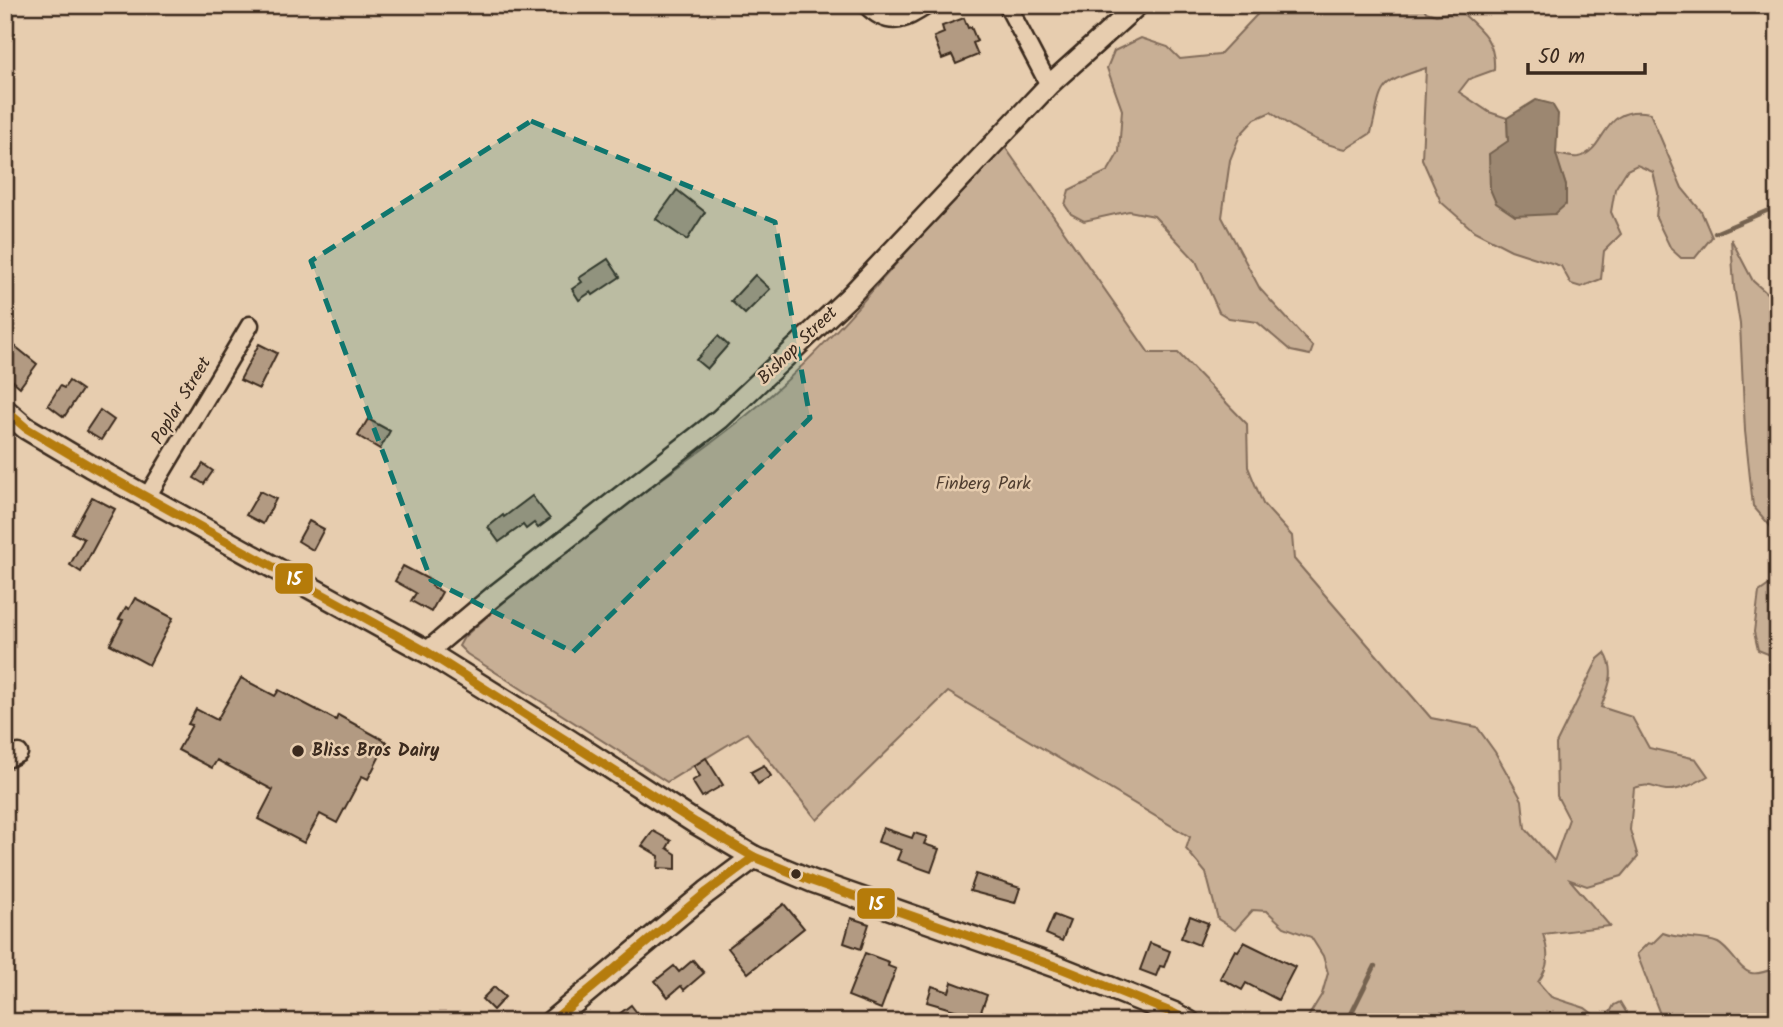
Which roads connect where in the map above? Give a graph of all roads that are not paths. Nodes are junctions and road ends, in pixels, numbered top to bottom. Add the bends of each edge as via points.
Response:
1 (866, 5) edge
2 (928, 5) edge
3 (1007, 5) edge
4 (1138, 5) edge
5 (1049, 85) junction
6 (250, 325) dead end
7 (5, 410) edge
8 (147, 497) junction
9 (427, 652) junction
10 (754, 857) junction
11 (551, 1022) edge
12 (1189, 1022) edge

1 - 2 street via 881,19 897,20
3 - 5 street
4 - 5 street, Bishop Street
5 - 9 street, Bishop Street via 849,297 720,419
6 - 8 street, Poplar Street
7 - 8 main road via 26,428
8 - 9 main road
9 - 10 main road
10 - 11 main road
10 - 12 main road via 1063,970

